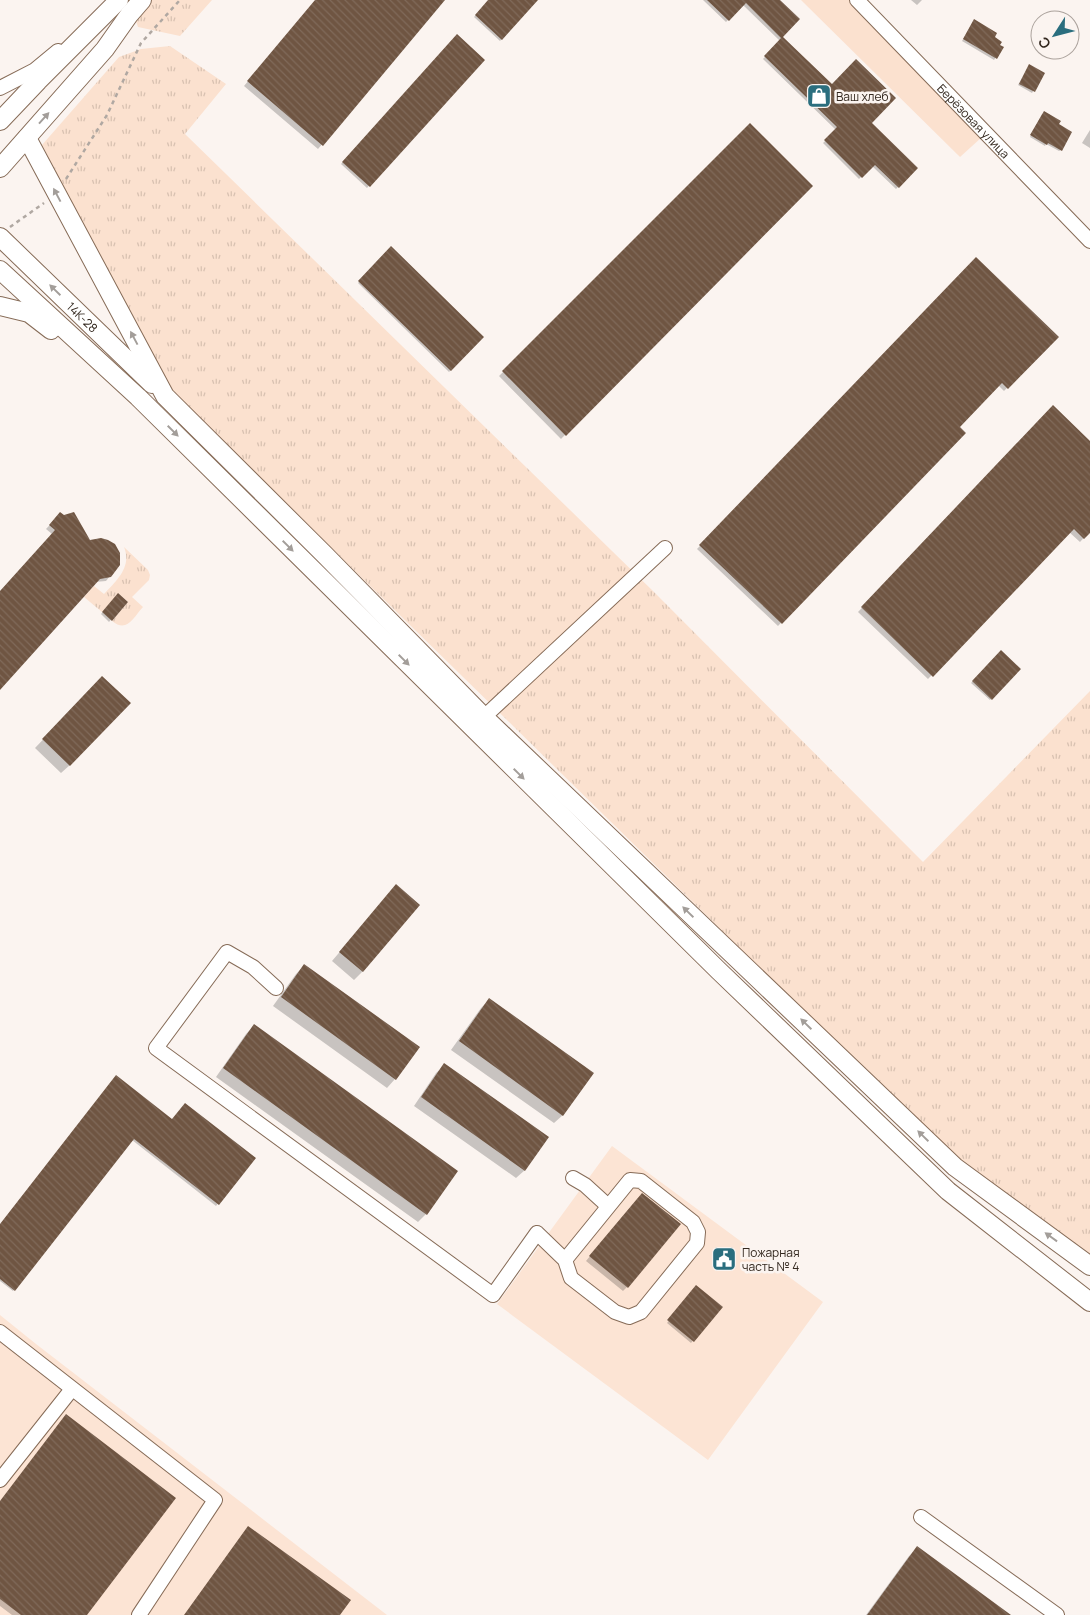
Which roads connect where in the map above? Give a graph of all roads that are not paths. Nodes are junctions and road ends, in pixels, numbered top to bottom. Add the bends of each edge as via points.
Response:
1 (142, 0) edge
2 (857, 0) edge
3 (114, 5) edge
4 (0, 88) edge
5 (0, 121) edge
6 (26, 138) junction
7 (0, 168) edge
8 (4, 233) edge
9 (1090, 241) edge
10 (0, 270) edge
11 (0, 306) edge
12 (165, 396) junction
13 (138, 397) junction
14 (665, 548) dead end
15 (484, 717) junction
16 (276, 988) dead end
17 (573, 1178) dead end
18 (608, 1206) junction
19 (565, 1260) junction
20 (1090, 1266) edge
21 (1090, 1302) edge
22 (0, 1332) edge
23 (72, 1389) junction
24 (0, 1480) edge
25 (921, 1517) dead end
26 (139, 1615) edge
27 (1057, 1615) edge

6 -> 1 main road via 105,49
2 - 9 street, Берёзовая улица
3 - 4 street via 35,70
3 - 5 main road
6 - 7 main road
12 -> 6 main road
12 -> 8 main road, 14К-28
10 - 13 main road, 14К-28
11 - 13 main road via 28,313
12 - 15 main road, 14К-28
13 -> 21 main road, 14К-28 via 719,971 948,1191
14 - 15 street
20 -> 15 main road, 14К-28 via 956,1167
16 - 19 street via 253,967 227,952 156,1048 493,1295 536,1233
17 - 18 street
18 - 19 street
18 - 19 street via 630,1180 641,1181 693,1222 698,1232 697,1243 641,1312 629,1317 615,1312 572,1278
22 - 23 street
23 - 24 street
23 - 26 street via 215,1500
25 - 27 street

